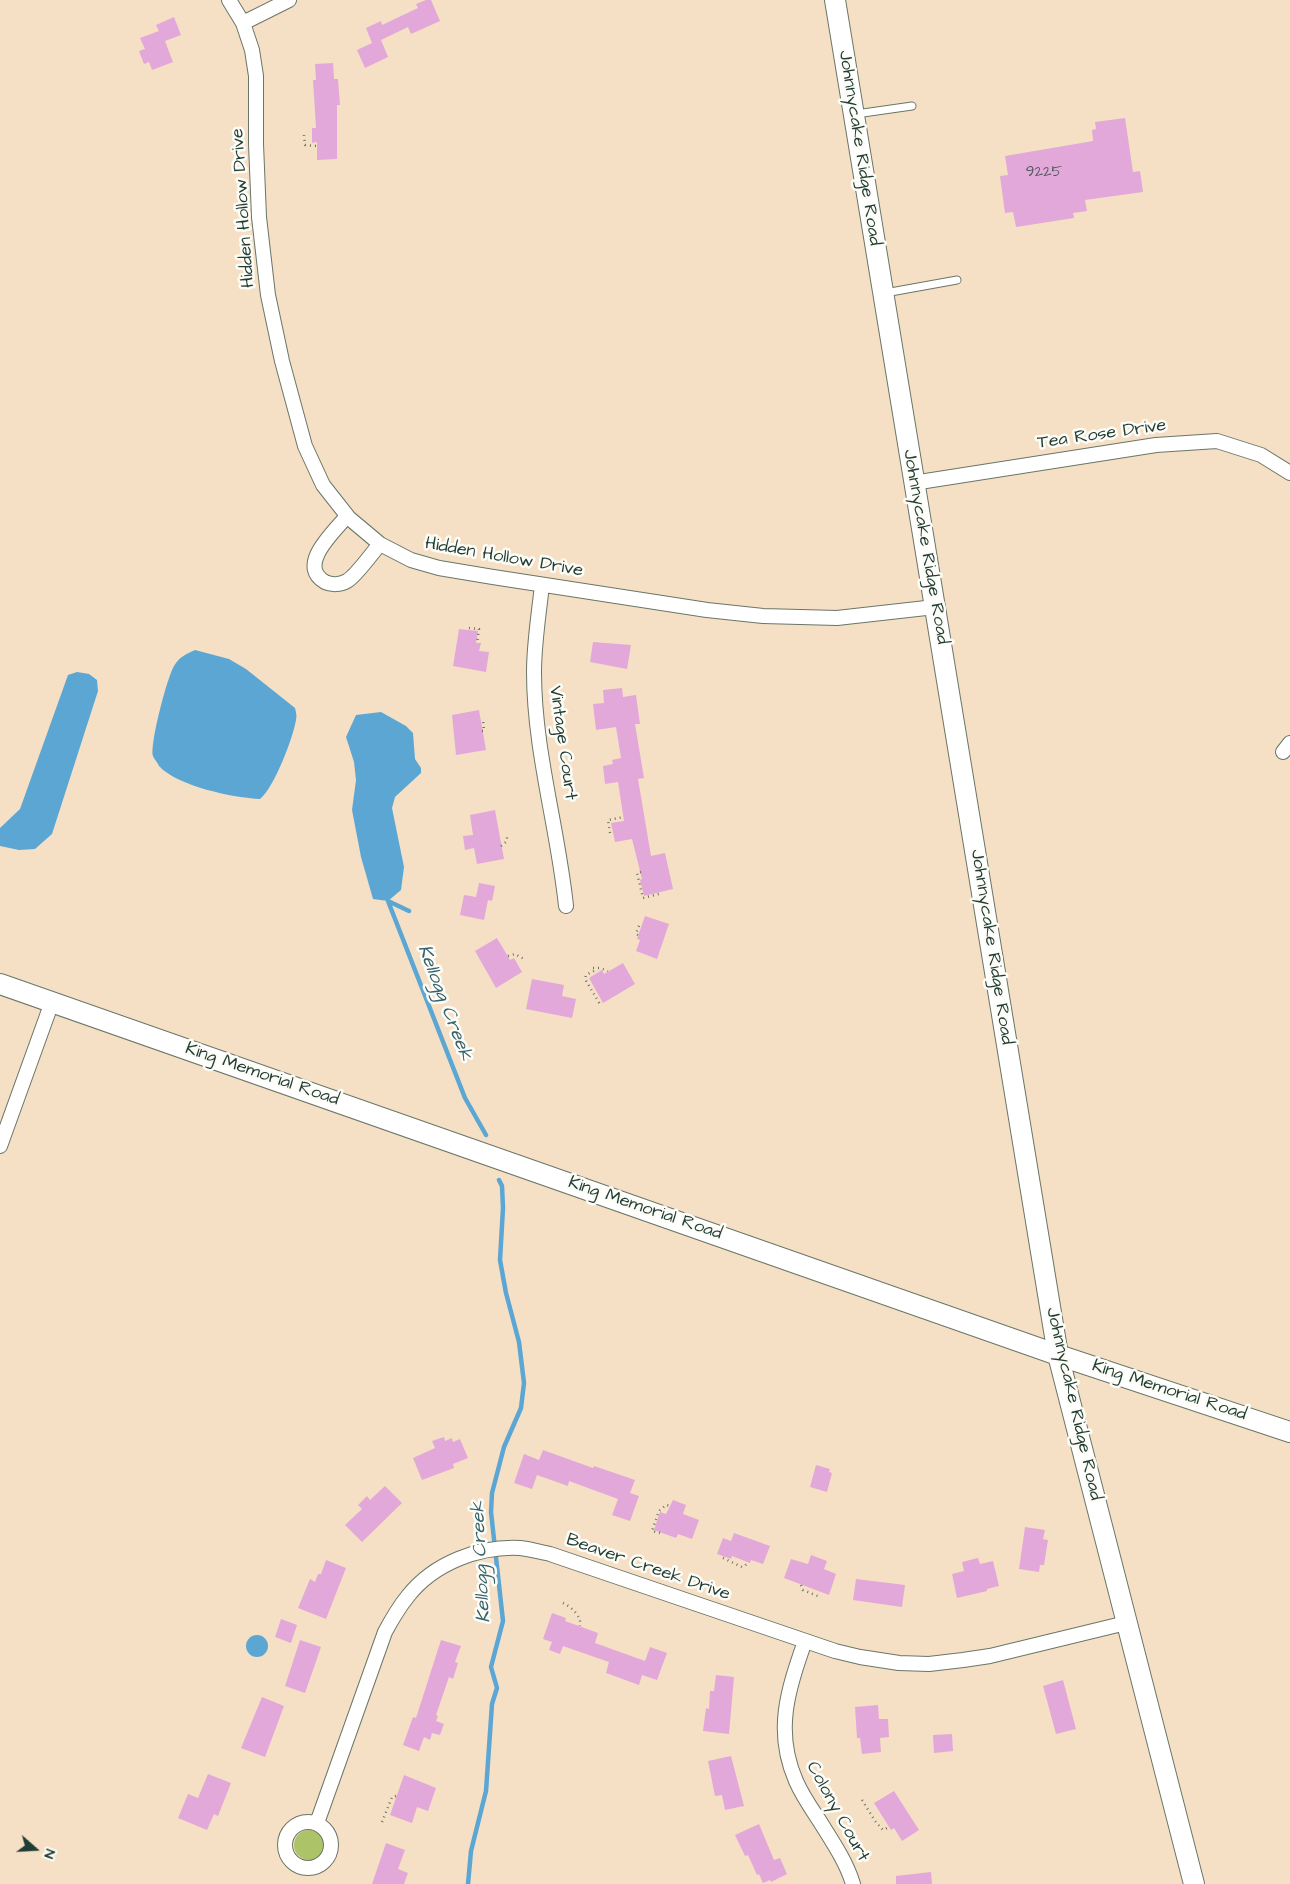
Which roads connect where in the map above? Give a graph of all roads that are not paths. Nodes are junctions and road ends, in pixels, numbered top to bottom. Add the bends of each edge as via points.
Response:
1 (229, 0) edge
2 (289, 0) edge
3 (835, 0) edge
4 (243, 23) junction
5 (912, 106) dead end
6 (853, 114) junction
7 (957, 280) dead end
8 (882, 293) junction
9 (1290, 473) edge
10 (913, 483) junction
11 (347, 516) junction
12 (380, 544) junction
13 (542, 585) junction
14 (935, 607) junction
15 (566, 906) dead end
16 (0, 984) edge
17 (52, 1002) junction
18 (0, 1146) edge
19 (1058, 1355) junction
20 (1290, 1432) edge
21 (1126, 1623) junction
22 (805, 1641) junction
23 (317, 1823) dead end
24 (853, 1884) edge
25 (1194, 1884) edge

1 - 4 street, Hidden Hollow Drive
2 - 4 street
3 - 6 main road, Johnnycake Ridge Road
4 - 11 street, Hidden Hollow Drive via 256,76 259,217 268,295 305,446 323,485
5 - 6 lane
6 - 8 main road, Johnnycake Ridge Road
7 - 8 lane
8 - 10 main road, Johnnycake Ridge Road
9 - 10 street, Tea Rose Drive via 1261,455 1217,441 1156,445
10 - 14 main road, Johnnycake Ridge Road
11 - 12 street, Hidden Hollow Drive
11 - 12 street via 315,556 314,566 322,580 337,584 349,580
12 - 13 street, Hidden Hollow Drive via 424,565
13 - 14 street, Hidden Hollow Drive via 763,616 837,618
13 - 15 street, Vintage Court via 534,672 537,716
14 - 19 main road, Johnnycake Ridge Road
16 - 17 main road, King Memorial Road
17 - 18 street
17 - 19 main road, King Memorial Road
19 - 20 main road, King Memorial Road
19 - 21 main road, Johnnycake Ridge Road
21 - 22 street, Beaver Creek Drive via 990,1656 929,1664 860,1657
21 - 25 main road, Johnnycake Ridge Road
22 - 23 street, Beaver Creek Drive via 550,1554 511,1548 466,1556 422,1582 397,1610 373,1662
22 - 24 street, Colony Court via 786,1704 784,1728 789,1763 796,1783 840,1853

